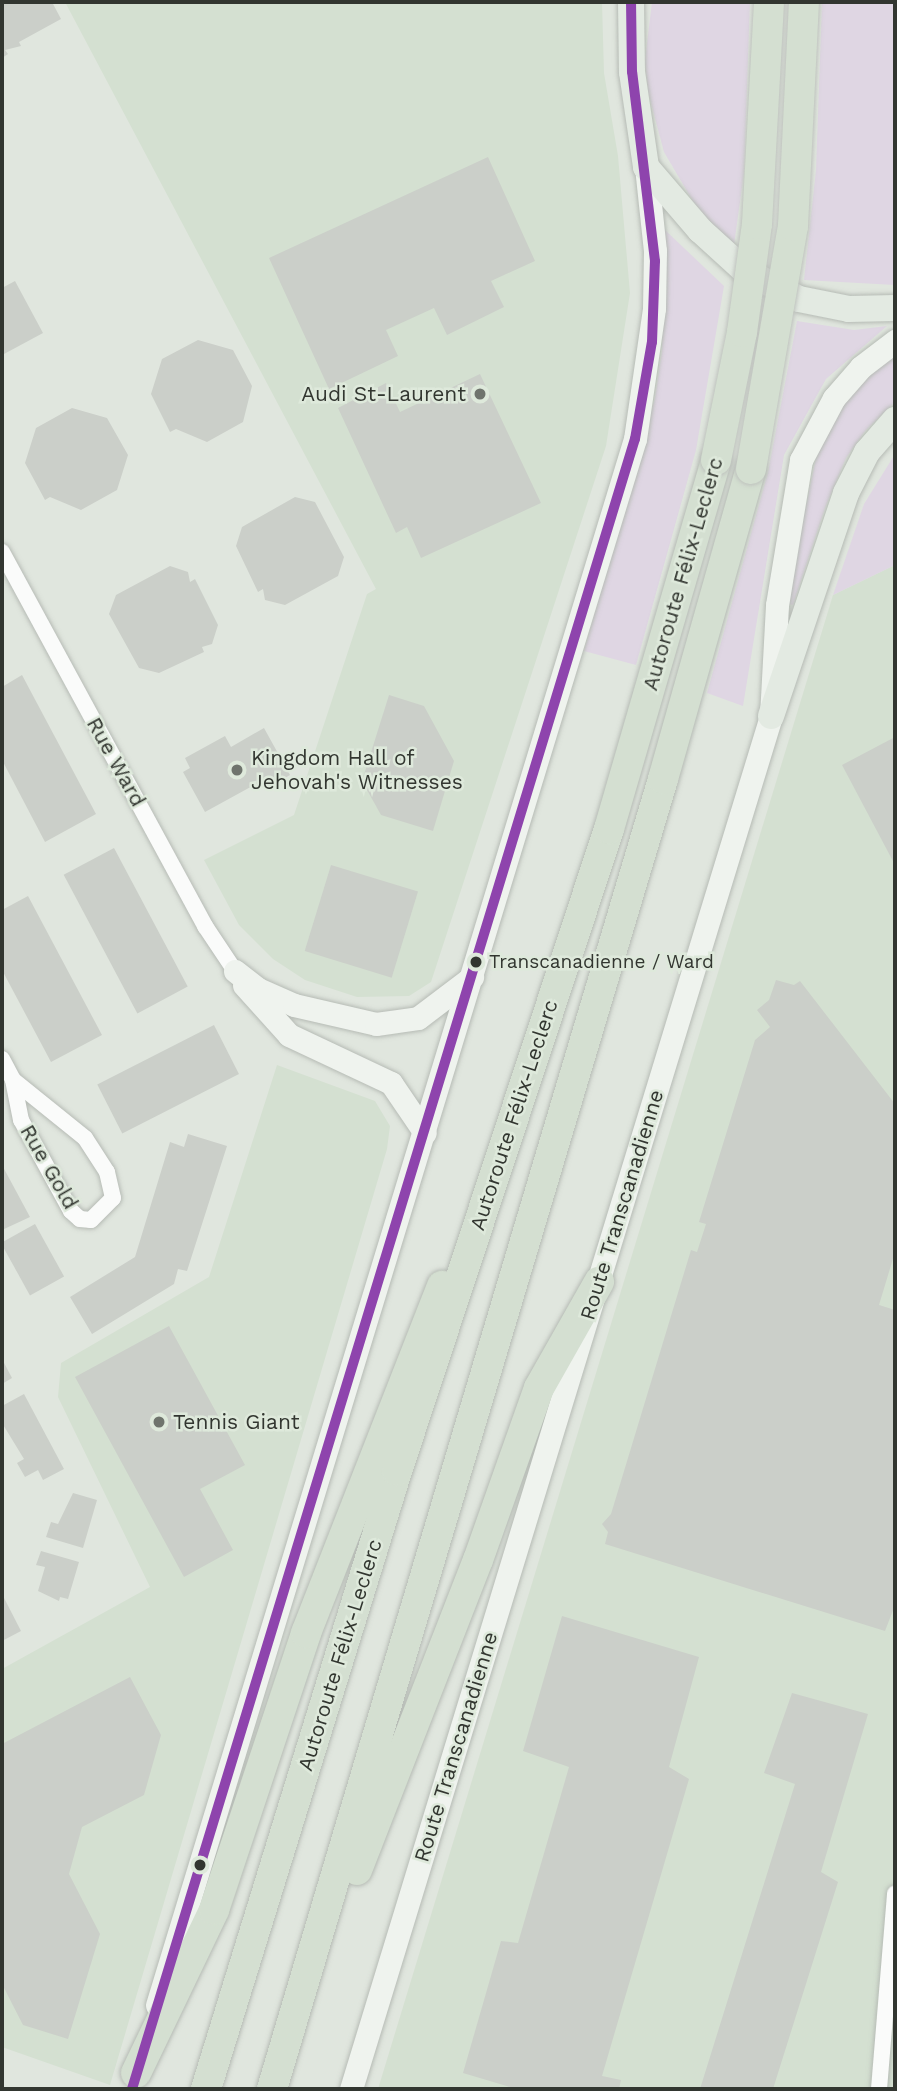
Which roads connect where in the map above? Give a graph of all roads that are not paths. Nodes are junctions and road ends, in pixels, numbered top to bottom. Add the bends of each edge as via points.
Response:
1 (631, 2) edge
2 (769, 2) edge
3 (804, 2) edge
4 (646, 167) junction
5 (895, 308) edge
6 (895, 341) edge
7 (895, 420) edge
8 (2, 552) edge
9 (771, 716) junction
10 (234, 971) junction
11 (472, 977) junction
12 (2, 1059) edge
13 (13, 1080) junction
14 (425, 1133) junction
15 (490, 1189) junction
16 (599, 1282) junction
17 (895, 1894) edge
18 (134, 2081) edge
19 (274, 2084) edge
20 (206, 2089) edge
21 (351, 2089) edge
22 (879, 2089) edge

1 - 4 main road via 632,72
2 - 15 highway, Autoroute Félix-Leclerc, bridge via 759,199 736,368 700,526 628,767
3 - 19 highway, Autoroute Félix-Leclerc, bridge via 796,195 774,358 743,503
4 - 5 main road via 712,244 763,282 815,304
4 - 11 main road via 655,251 654,308 638,427
6 - 9 main road, Route Transcanadienne via 861,367 834,398 801,460 777,605
7 - 9 main road via 867,452 846,494
8 - 10 street, Rue Ward via 205,926
9 - 16 main road, Route Transcanadienne
10 - 11 main road via 258,989 294,1005 376,1024 418,1018
10 - 14 main road via 289,1035 391,1083
11 - 14 main road
12 - 13 street, Rue Gold
13 - 13 street, Rue Gold via 21,1120 65,1199 80,1219 91,1220 113,1198 107,1172 85,1138
14 - 18 main road
15 - 18 highway via 425,1320 335,1554 214,1910
15 - 20 highway, Autoroute Félix-Leclerc
16 - 19 highway via 540,1388
16 - 21 main road, Route Transcanadienne
17 - 22 street

